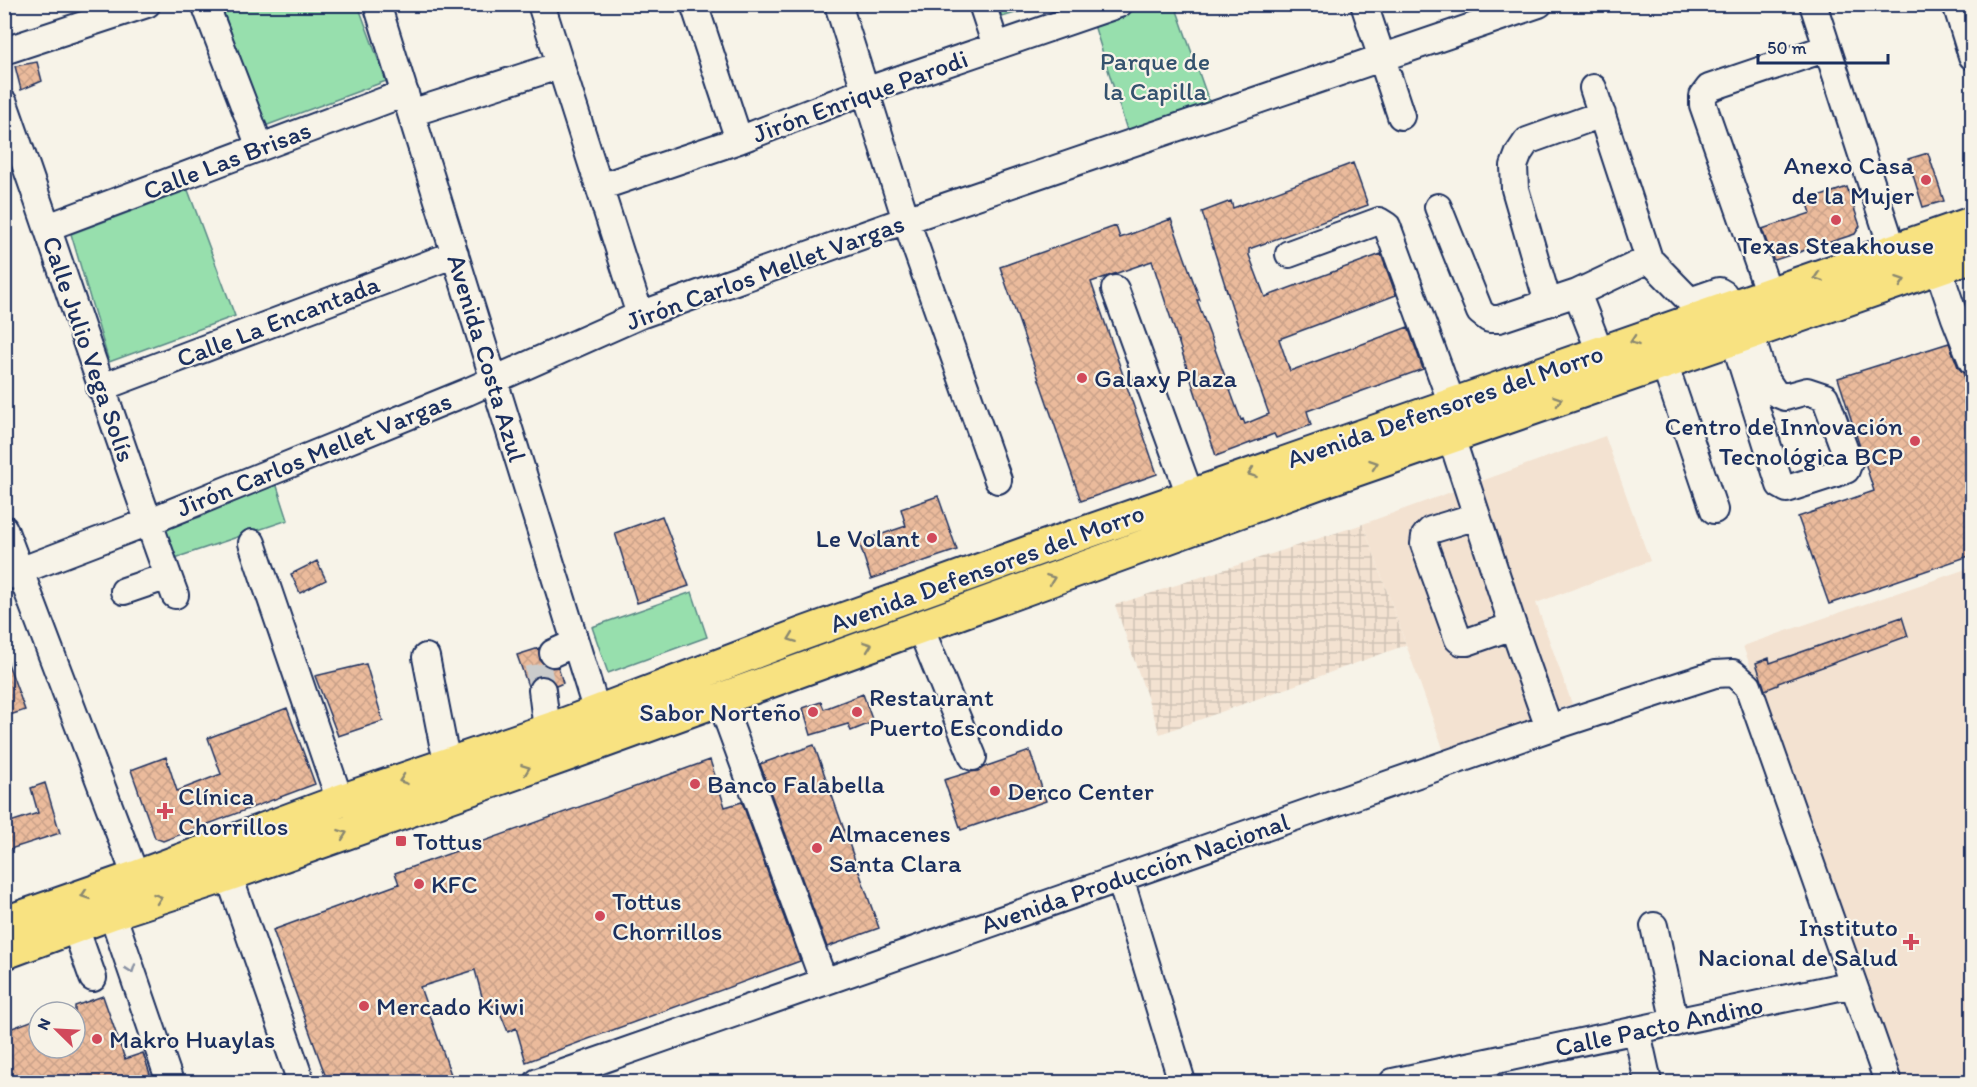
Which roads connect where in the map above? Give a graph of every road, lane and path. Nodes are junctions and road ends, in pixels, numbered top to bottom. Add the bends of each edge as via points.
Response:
1 (147, 4) edge
2 (206, 4) edge
3 (377, 4) edge
4 (541, 4) edge
5 (694, 4) edge
6 (838, 4) edge
7 (982, 4) edge
8 (1119, 4) edge
9 (1364, 4) edge
10 (1539, 4) edge
11 (1813, 4) edge
12 (1956, 4) edge
13 (996, 46) junction
14 (1827, 48) junction
15 (4, 51) edge
16 (1972, 56) edge
17 (1381, 58) junction
18 (561, 65) junction
19 (1593, 88) dead end
20 (865, 91) junction
21 (4, 103) edge
22 (408, 103) junction
23 (1602, 114) junction
24 (1401, 116) dead end
25 (739, 140) junction
26 (260, 147) junction
27 (12, 149) edge
28 (600, 187) junction
29 (1438, 207) dead end
30 (906, 220) junction
31 (1972, 223) edge
32 (48, 227) junction
33 (1893, 250) junction
34 (455, 254) junction
35 (1289, 254) dead end
36 (1972, 256) edge
37 (1649, 259) junction
38 (1938, 268) junction
39 (1115, 289) dead end
40 (1577, 293) junction
41 (1769, 294) junction
42 (1548, 303) junction
43 (1730, 307) junction
44 (640, 315) junction
45 (1742, 336) junction
46 (1600, 352) junction
47 (1972, 361) edge
48 (1664, 363) junction
49 (494, 381) junction
50 (100, 388) junction
51 (1452, 404) junction
52 (1451, 437) junction
53 (1307, 454) junction
54 (998, 480) dead end
55 (1318, 483) junction
56 (1190, 495) junction
57 (1714, 510) dead end
58 (1477, 516) junction
59 (148, 522) junction
60 (4, 529) edge
61 (252, 543) dead end
62 (12, 574) edge
63 (124, 591) dead end
64 (1513, 626) junction
65 (920, 627) junction
66 (426, 657) dead end
67 (563, 666) junction
68 (720, 699) junction
69 (597, 712) junction
70 (1549, 728) junction
71 (548, 730) junction
72 (973, 757) dead end
73 (449, 764) junction
74 (340, 801) junction
75 (224, 860) junction
76 (136, 877) junction
77 (1119, 878) junction
78 (112, 913) junction
79 (4, 923) edge
80 (1654, 926) dead end
81 (75, 927) junction
82 (4, 953) edge
83 (93, 978) dead end
84 (824, 982) junction
85 (1853, 984) junction
86 (1675, 1023) junction
87 (1636, 1032) junction
88 (170, 1083) edge
89 (301, 1083) edge
90 (538, 1083) edge
91 (1182, 1083) edge
92 (1393, 1083) edge
93 (1647, 1083) edge
94 (1888, 1083) edge

1 - 15 street
2 - 26 street
3 - 22 street, Avenida Costa Azul
4 - 18 street
5 - 25 street
6 - 20 street
7 - 13 street
8 - 13 street, Jirón Enrique Parodi
9 - 17 street
10 - 17 street, Jirón Carlos Mellet Vargas
11 - 14 street
12 - 16 street
13 - 20 street, Jirón Enrique Parodi
14 - 33 street
14 - 41 street via 1709,88 1704,96 1703,105
17 - 24 street
17 - 30 street, Jirón Carlos Mellet Vargas
18 - 22 street, Calle Las Brisas
18 - 28 street
19 - 23 street
20 - 25 street, Jirón Enrique Parodi
20 - 30 street
21 - 27 street, Calle Julio Vega Solís
22 - 26 street, Calle Las Brisas
22 - 34 street, Avenida Costa Azul
23 - 37 street
23 - 42 street via 1527,141 1514,166 1515,189
25 - 28 street, Jirón Enrique Parodi
26 - 32 street, Calle Las Brisas
27 - 32 street, Calle Julio Vega Solís
28 - 44 street
29 - 42 street via 1480,312 1489,319 1499,319
30 - 44 street, Jirón Carlos Mellet Vargas
30 - 54 street
31 - 33 main road, Avenida Defensores del Morro
32 - 50 street, Calle Julio Vega Solís
33 -> 41 main road, Avenida Defensores del Morro
34 - 49 street, Avenida Costa Azul
34 - 50 street, Calle La Encantada
35 - 51 street via 1379,220 1383,222
36 - 38 main road, Avenida Defensores del Morro
37 - 40 street
37 - 43 street via 1686,299 1719,291
45 -> 38 main road, Avenida Defensores del Morro
38 - 47 street
39 - 56 street
40 - 42 street
40 - 46 street
41 - 43 main road, Avenida Defensores del Morro
43 -> 46 main road, Avenida Defensores del Morro
44 - 49 street, Jirón Carlos Mellet Vargas
45 - 45 street via 1775,393 1785,397 1807,391 1825,397 1849,462 1846,470 1786,489 1780,485
45 - 48 main road, Avenida Defensores del Morro
46 - 51 main road, Avenida Defensores del Morro
52 -> 48 main road, Avenida Defensores del Morro
48 - 57 street
49 - 59 street, Jirón Carlos Mellet Vargas
49 - 67 street, Avenida Costa Azul
50 - 59 street, Calle Julio Vega Solís
51 - 53 main road, Avenida Defensores del Morro
55 -> 52 main road, Avenida Defensores del Morro
52 - 58 street
53 - 55 main road
53 -> 56 main road, Avenida Defensores del Morro
65 -> 55 main road, Avenida Defensores del Morro
56 -> 69 main road, Avenida Defensores del Morro
58 - 64 street
58 - 64 street via 1431,530 1424,544 1458,639 1467,642
59 - 62 street, Jirón Carlos Mellet Vargas
59 - 63 street, Calle Julio Vega Solís via 171,586
60 - 62 street
61 - 74 street
62 - 76 street
64 - 70 street
68 -> 65 main road, Avenida Defensores del Morro
65 - 72 street
66 - 73 street
67 - 69 street, Avenida Costa Azul
67 - 71 street
75 -> 68 main road, Avenida Defensores del Morro
68 - 84 street
69 - 71 main road, Avenida Defensores del Morro
70 - 77 street, Avenida Producción Nacional
70 - 85 street, Avenida Producción Nacional via 1715,674 1733,673 1748,686
71 - 73 main road, Avenida Defensores del Morro
73 -> 74 main road, Avenida Defensores del Morro
74 - 75 main road, Avenida Defensores del Morro
75 - 76 main road, Avenida Defensores del Morro
78 -> 75 main road, Avenida Defensores del Morro
75 - 89 street
76 -> 79 main road, Avenida Defensores del Morro
77 - 84 street, Avenida Producción Nacional
77 - 91 street
78 - 81 main road, Avenida Defensores del Morro
78 -> 88 street
80 - 86 street
81 - 82 main road, Avenida Defensores del Morro
81 - 83 street
84 - 90 street, Avenida Producción Nacional
85 - 86 street, Calle Pacto Andino
85 - 94 street
86 - 87 street, Calle Pacto Andino
87 - 92 street, Calle Pacto Andino
87 - 93 street

